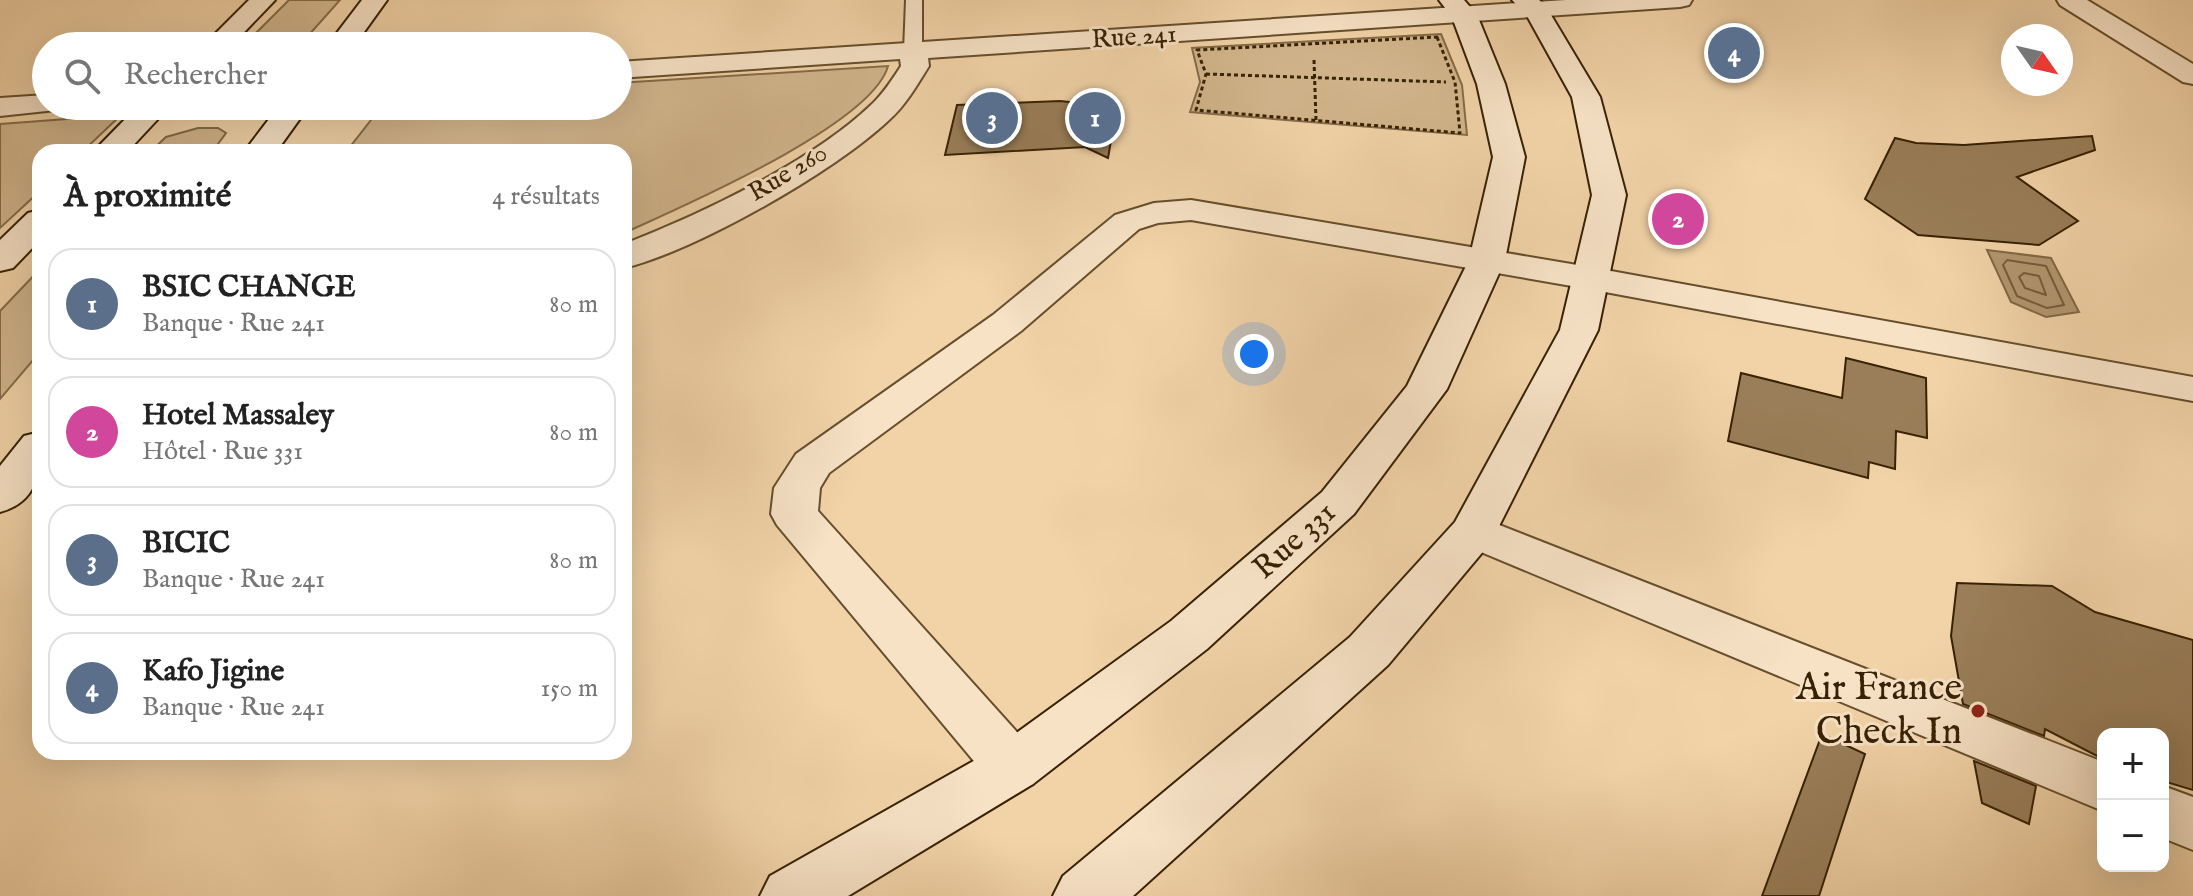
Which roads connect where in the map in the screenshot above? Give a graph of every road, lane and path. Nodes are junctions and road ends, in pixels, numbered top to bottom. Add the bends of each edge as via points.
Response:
1 (263, 0) edge
2 (375, 0) edge
3 (914, 0) edge
4 (1680, 0) edge
5 (2069, 0) edge
6 (1530, 5) edge
7 (1458, 7) edge
8 (230, 32) edge
9 (351, 32) edge
10 (1313, 43) dead end
11 (913, 51) junction
12 (632, 69) edge
13 (2193, 76) edge
14 (1315, 78) junction
15 (32, 105) edge
16 (0, 107) edge
17 (141, 120) edge
18 (284, 120) edge
19 (1316, 120) junction
20 (117, 144) edge
21 (266, 144) edge
22 (32, 228) edge
23 (632, 254) edge
24 (0, 260) edge
25 (1487, 260) junction
26 (1589, 278) junction
27 (2193, 389) edge
28 (32, 456) edge
29 (0, 497) edge
30 (1474, 531) junction
31 (1013, 767) junction
32 (2097, 785) edge
33 (2169, 814) edge
34 (2193, 824) edge
35 (792, 896) edge
36 (1085, 896) edge

1 - 8 street
2 - 9 street
3 - 11 lane
4 - 6 street, Rue 241
5 - 13 street
6 - 7 street, Rue 241
6 - 26 street via 1586,97 1609,195
7 - 11 street, Rue 241
7 - 25 street, Rue 331 via 1491,84 1509,157
10 - 14 path
11 - 12 street
11 - 23 street, Rue 260 via 915,66 874,118 777,183
14 - 19 path
14 - 19 path via 1206,74 1196,110
14 - 19 path via 1455,82 1460,133
15 - 16 street
17 - 20 street
18 - 21 street
22 - 24 street
25 - 26 street
25 - 31 street, Rue 331 via 1426,389 1338,503 1189,635
25 - 31 street via 1191,210 1154,213 1127,222 1007,323 812,464 797,488 794,514
26 - 27 street
26 - 30 street via 1579,330
28 - 29 street
30 - 32 street
30 - 36 street via 1369,651
31 - 35 street, Rue 331
33 - 34 street

